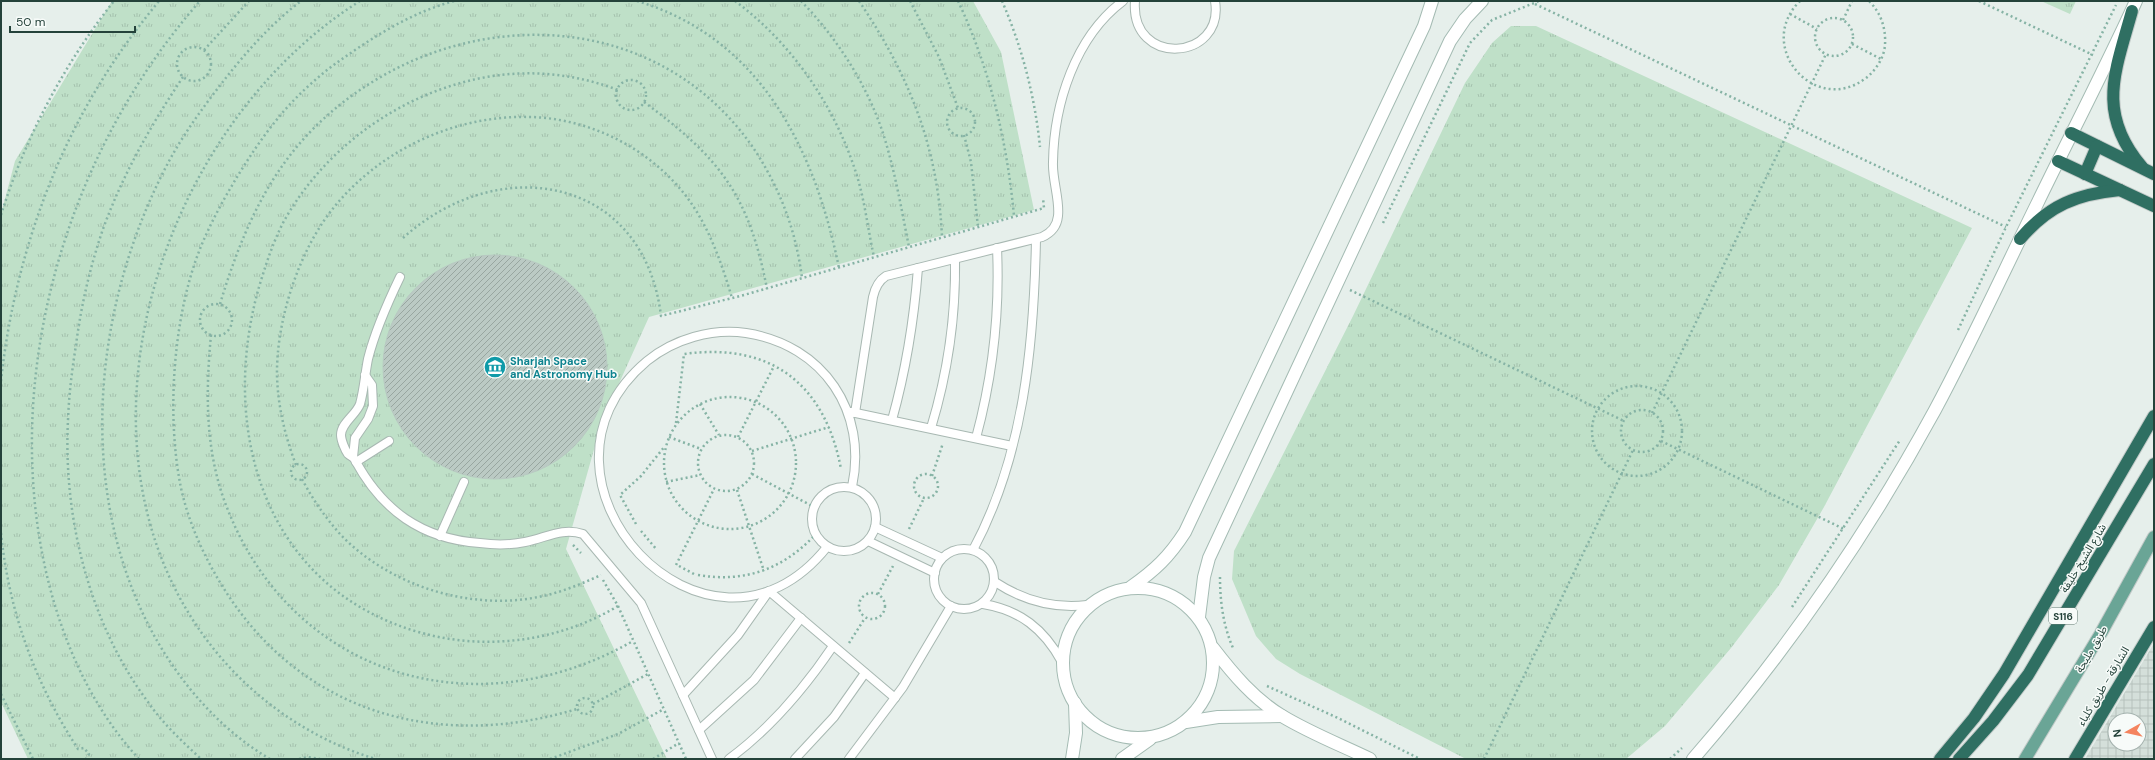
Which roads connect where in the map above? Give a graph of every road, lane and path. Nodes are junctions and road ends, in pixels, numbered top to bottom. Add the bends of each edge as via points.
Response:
1 (114, 1) edge
2 (159, 1) edge
3 (200, 1) edge
4 (249, 1) edge
5 (301, 1) edge
6 (360, 1) edge
7 (454, 1) edge
8 (637, 1) edge
9 (735, 1) edge
10 (801, 1) edge
11 (859, 1) edge
12 (910, 1) edge
13 (958, 1) edge
14 (1002, 1) edge
15 (1123, 1) edge
16 (1135, 1) edge
17 (1215, 1) edge
18 (1432, 1) edge
19 (1482, 1) edge
20 (1539, 1) edge
21 (1800, 1) edge
22 (1852, 1) edge
23 (1869, 1) edge
24 (1979, 1) edge
25 (2118, 1) edge
26 (1534, 3) junction
27 (2134, 6) edge
28 (1790, 14) junction
29 (1843, 20) junction
30 (1817, 29) junction
31 (450, 44) dead end
32 (1852, 44) junction
33 (204, 50) junction
34 (1826, 54) junction
35 (2093, 55) junction
36 (1881, 59) junction
37 (183, 78) junction
38 (1812, 84) junction
39 (618, 90) junction
40 (710, 94) dead end
41 (644, 102) junction
42 (958, 108) junction
43 (726, 110) dead end
44 (1791, 125) junction
45 (741, 127) dead end
46 (2071, 133) junction
47 (964, 135) junction
48 (2097, 146) junction
49 (1040, 150) dead end
50 (2058, 161) junction
51 (2142, 166) junction
52 (2085, 174) junction
53 (2154, 174) edge
54 (2120, 190) junction
55 (1043, 193) dead end
56 (2154, 206) edge
57 (1, 215) edge
58 (1014, 216) junction
59 (1382, 225) dead end
60 (978, 227) junction
61 (2006, 227) junction
62 (942, 237) junction
63 (403, 238) dead end
64 (1036, 239) junction
65 (2020, 239) junction
66 (909, 247) junction
67 (997, 248) junction
68 (874, 257) junction
69 (955, 259) junction
70 (839, 268) junction
71 (918, 268) junction
72 (400, 277) dead end
73 (802, 278) junction
74 (1353, 283) dead end
75 (767, 289) junction
76 (1350, 290) junction
77 (1346, 297) dead end
78 (732, 298) junction
79 (220, 304) junction
80 (1957, 332) dead end
81 (211, 335) junction
82 (774, 366) junction
83 (365, 375) junction
84 (1, 381) edge
85 (1661, 394) junction
86 (756, 402) junction
87 (700, 404) junction
88 (1598, 409) junction
89 (852, 412) junction
90 (1652, 413) junction
91 (2154, 416) edge
92 (892, 420) junction
93 (1624, 421) junction
94 (676, 424) junction
95 (830, 427) junction
96 (931, 428) junction
97 (946, 432) junction
98 (719, 435) junction
99 (1902, 436) dead end
100 (669, 437) junction
101 (738, 437) junction
102 (976, 438) junction
103 (791, 439) junction
104 (389, 441) dead end
105 (1660, 441) junction
106 (666, 444) junction
107 (1012, 446) junction
108 (701, 449) junction
109 (1633, 450) junction
110 (1678, 450) junction
111 (752, 451) junction
112 (355, 460) junction
113 (2154, 464) edge
114 (296, 465) junction
115 (752, 474) junction
116 (1621, 474) junction
117 (700, 475) junction
118 (932, 476) junction
119 (302, 480) junction
120 (464, 482) dead end
121 (666, 482) junction
122 (848, 487) junction
123 (714, 489) junction
124 (737, 490) junction
125 (789, 493) junction
126 (924, 498) junction
127 (814, 507) junction
128 (698, 522) junction
129 (749, 527) junction
130 (875, 527) junction
131 (1844, 529) junction
132 (569, 530) junction
133 (1, 533) edge
134 (815, 535) junction
135 (440, 536) junction
136 (2154, 538) edge
137 (904, 540) junction
138 (868, 541) junction
139 (827, 547) junction
140 (973, 550) junction
141 (660, 553) dead end
142 (899, 555) junction
143 (585, 558) dead end
144 (942, 558) junction
145 (670, 561) dead end
146 (676, 565) junction
147 (596, 569) dead end
148 (764, 571) junction
149 (935, 573) junction
150 (1220, 573) dead end
151 (601, 575) junction
152 (995, 582) junction
153 (1131, 587) junction
154 (769, 591) junction
155 (878, 594) junction
156 (983, 604) junction
157 (618, 606) junction
158 (951, 606) junction
159 (1087, 606) junction
160 (1789, 613) dead end
161 (1199, 617) junction
162 (801, 618) junction
163 (865, 618) junction
164 (2154, 627) edge
165 (633, 641) junction
166 (2154, 641) edge
167 (833, 646) junction
168 (2142, 647) junction
169 (1213, 648) junction
170 (1233, 650) dead end
171 (842, 653) junction
172 (1062, 662) junction
173 (865, 673) junction
174 (648, 674) junction
175 (1265, 685) dead end
176 (1, 694) edge
177 (683, 695) junction
178 (895, 698) junction
179 (1074, 703) junction
180 (593, 704) junction
181 (577, 709) junction
182 (664, 709) junction
183 (1282, 716) junction
184 (1186, 722) junction
185 (699, 730) junction
186 (1152, 738) junction
187 (679, 743) junction
188 (1686, 745) dead end
189 (33, 759) edge
190 (86, 759) edge
191 (139, 759) edge
192 (201, 759) edge
193 (270, 759) edge
194 (299, 759) edge
195 (320, 759) edge
196 (376, 759) edge
197 (550, 759) edge
198 (653, 759) edge
199 (686, 759) edge
200 (712, 759) edge
201 (729, 759) edge
202 (795, 759) edge
203 (849, 759) edge
204 (1072, 759) edge
205 (1122, 759) edge
206 (1370, 759) edge
207 (1420, 759) edge
208 (1484, 759) edge
209 (1670, 759) edge
210 (1693, 759) edge
211 (1940, 759) edge
212 (1959, 759) edge
213 (2025, 759) edge
214 (2075, 759) edge

1 - 57 path via 73,61 42,115 16,172
2 - 84 path via 133,33 98,85 61,158 36,222 24,262 8,331
3 - 191 path via 144,73 110,132 93,169 57,272 44,327 34,392 31,461 34,496 38,531 52,596 61,626 83,678 109,722
4 - 33 path
5 - 193 path via 241,59 193,121 161,176 137,235 120,289 109,342 103,402 104,465 111,517 123,564 143,615 171,664 198,699 230,730
6 - 196 path via 301,46 258,91 224,135 199,177 174,230 157,276 139,362 137,416 140,465 151,524 170,576 196,624 232,670 272,706 312,732
7 - 181 path via 422,12 384,31 335,63 313,81 268,130 232,185 201,246 187,292 180,329 173,413 181,489 208,561 248,623 276,653 327,689 379,712 404,719 453,726 529,722
8 - 70 path via 703,30 744,67 767,93 790,125 810,167 829,222
9 - 68 path via 782,43 831,113 857,178
10 - 66 path via 839,47 877,116 892,164
11 - 62 path via 889,49 916,106 933,162
12 - 42 path via 939,57
13 - 58 path via 982,60 999,118 1009,170
14 - 49 path via 1026,70 1034,103
15 - 64 lane via 1092,35 1066,87 1054,148 1057,222 1050,233
16 - 17 lane via 1136,21 1147,39 1156,45 1177,50 1188,48 1205,36 1215,17
18 - 153 street via 1424,26 1185,532 1173,552 1154,571
19 - 161 street via 1465,18 1450,41 1212,550 1204,577
20 - 26 path
21 - 28 path
22 - 29 path
23 - 36 path via 1880,15 1884,26 1886,37
24 - 35 path
25 - 35 path
26 - 44 path
26 - 59 path via 1492,20 1470,43
27 - 46 street
27 - 51 highway via 2112,93 2119,133 2129,151
28 - 30 path
28 - 38 path via 1785,25 1785,48 1794,69
29 - 30 path via 1828,19
29 - 32 path via 1853,32
30 - 34 path via 1818,45
31 - 79 path via 406,62 365,86 336,108 299,144 268,185 255,210 231,268
32 - 34 path via 1847,51 1839,55
32 - 36 path
33 - 37 path via 190,48 179,56 177,65
33 - 37 path via 210,56 212,65 207,76 195,82
34 - 38 path
35 - 61 path
36 - 38 path via 1869,76 1852,86 1831,89
37 - 192 path via 140,145 114,201 93,260 80,318 67,421 78,541 88,584 99,614 126,668 146,700 174,734
38 - 44 path
39 - 41 path via 617,98 625,109 638,108
39 - 41 path via 624,83 638,82 646,93
39 - 157 path via 583,78 548,73 489,77 418,97 370,125 336,155 307,188 281,228 266,264 253,309 248,331 244,379 247,427 252,451 264,496 274,517 309,565 359,606 410,630 448,638 486,641 559,633 580,627
40 - 43 path
41 - 75 path via 694,141 728,180 749,224
42 - 47 path via 967,110 974,117 974,126
42 - 47 path via 950,113 947,123 951,132
44 - 61 path
44 - 85 path
45 - 73 path via 771,175 786,208 795,235
46 - 48 highway
46 - 50 street
47 - 60 path via 971,162
48 - 51 highway
48 - 52 highway
50 - 52 highway
50 - 65 street
51 - 53 highway
52 - 54 highway
54 - 56 highway
54 - 65 highway via 2097,192 2075,198 2054,208 2035,221
55 - 58 path via 1044,208
58 - 60 path
60 - 62 path
61 - 80 path
62 - 66 path
63 - 78 path via 434,213 470,196 508,187 554,190 594,207 619,226 632,240 650,271 661,316
64 - 67 lane
64 - 107 lane via 1036,281 1028,365
65 - 210 street via 1935,409 1867,526 1792,636
66 - 68 path
67 - 69 lane
67 - 102 lane via 998,312 995,344 991,376
68 - 70 path
69 - 71 lane
69 - 96 lane via 951,345 940,401
70 - 73 path
71 - 89 lane via 886,276 875,287
71 - 92 lane via 908,353
72 - 83 lane via 380,321
73 - 75 path
74 - 76 path
75 - 78 path
76 - 77 path
76 - 88 path
78 - 114 path via 718,256 683,192 636,150 589,127 535,117 495,118 445,130 407,147 386,160 350,190 334,207 320,228 301,266 285,315 277,376 281,417
79 - 81 path via 206,307 201,315 201,325
79 - 81 path via 231,312 231,326 225,333
81 - 165 path via 208,378 209,424 214,463 222,492 238,532 259,569 290,608 310,625 376,665 421,678 465,684 512,682 561,673 605,657
82 - 86 path
82 - 94 path via 735,352 703,351 684,354
82 - 95 path via 806,390
83 - 112 lane via 372,386 373,406 368,419 355,438
83 - 112 lane via 360,404 342,431 347,453
85 - 88 path via 1642,387 1621,389 1604,400
85 - 90 path
85 - 110 path via 1674,407 1680,419 1682,433
86 - 87 path via 731,396
86 - 101 path
86 - 103 path via 777,416
87 - 94 path
87 - 98 path
88 - 93 path
88 - 116 path via 1592,430 1596,451 1611,468
89 - 92 lane
89 - 122 lane via 856,462
89 - 154 lane via 830,380 804,356 761,336 728,332 696,336 665,348 632,376 611,408 601,440 600,473 613,520 632,547 669,579 685,587 740,597
90 - 93 path via 1643,410 1634,412
90 - 105 path via 1662,425
91 - 211 highway via 2004,674 1974,718
92 - 96 lane
93 - 109 path via 1621,430 1623,440
94 - 100 path
95 - 103 path
95 - 122 path
96 - 97 lane
97 - 102 lane
97 - 118 path
98 - 101 path
98 - 108 path
99 - 131 path
100 - 106 path
100 - 108 path
101 - 111 path
102 - 107 lane
103 - 111 path
103 - 125 path via 796,462
104 - 112 lane
105 - 109 path via 1655,448 1646,452
105 - 110 path
106 - 121 path
106 - 141 path via 641,476 620,495 640,530
107 - 140 lane via 997,500
108 - 117 path via 698,462
109 - 116 path
110 - 116 path via 1658,471 1639,476
110 - 131 path
111 - 115 path
112 - 135 lane via 370,485 385,503 410,522
113 - 212 highway, شارع الشيخ خليفة / S116 via 2028,675 1994,721
114 - 119 path via 302,465 306,469 306,475
114 - 119 path via 292,469 292,475 296,480
115 - 124 path
115 - 125 path
116 - 208 path
117 - 121 path
117 - 123 path via 708,486
118 - 126 path via 937,488 933,496
118 - 126 path via 923,475 914,485 916,494
119 - 151 path via 327,519 357,550 394,574 436,591 476,600 517,600 558,593
120 - 135 lane
121 - 128 path via 678,505
122 - 127 lane via 828,491
122 - 130 lane via 867,496 872,502 876,518
123 - 124 path
123 - 128 path
124 - 129 path
125 - 127 path
125 - 129 path via 769,517
126 - 137 path
127 - 134 lane via 811,518
128 - 129 path via 721,529
128 - 146 path
129 - 148 path
130 - 137 lane
130 - 138 lane
131 - 160 path
132 - 135 lane via 514,544 478,543
132 - 143 path via 570,541
132 - 177 lane via 583,534 636,595
133 - 190 path via 11,598 31,661 58,720 78,749 84,748 89,754
134 - 139 lane
134 - 148 path via 793,556
136 - 213 main road, طريق مليحة via 2101,633
137 - 144 lane
138 - 139 lane via 849,552
138 - 142 lane
139 - 154 lane via 801,574
140 - 144 lane via 960,548
140 - 152 lane via 987,558 992,565
142 - 149 lane
142 - 155 path
144 - 149 lane
145 - 146 path
146 - 148 path via 695,575 712,578 730,578
147 - 151 path
149 - 158 lane via 934,581 939,596
150 - 170 path via 1224,623
151 - 157 path
152 - 156 lane via 993,590
152 - 159 lane via 1015,594 1043,604
153 - 159 street via 1110,592
153 - 161 street via 1169,593 1185,603
154 - 162 lane
154 - 177 lane via 738,635
155 - 163 path via 868,593 860,599 859,609
155 - 163 path via 885,602 884,612 875,619
156 - 158 lane via 968,609
156 - 172 lane via 1009,610 1035,626 1055,648
157 - 165 path
158 - 178 lane
159 - 172 street via 1076,620 1066,640
161 - 169 street via 1208,632
162 - 167 lane
162 - 185 lane via 754,680
163 - 171 path
164 - 168 highway, الشارقة - طريق كلباء
165 - 174 path
166 - 168 lane
167 - 171 lane
167 - 201 lane via 817,670 781,713
168 - 214 highway, الشارقة - طريق كلباء
169 - 183 street via 1251,692
169 - 184 street via 1213,676 1204,701
171 - 173 lane
172 - 179 street via 1066,683
173 - 178 lane
173 - 202 lane via 834,717
174 - 180 path
174 - 182 path
175 - 207 path
176 - 189 path
177 - 185 lane
178 - 203 lane
179 - 186 street via 1089,720 1108,732 1130,738
179 - 204 street via 1076,733
180 - 181 path via 592,711 586,714
180 - 181 path via 591,700 584,698 578,702
182 - 187 path
182 - 197 path via 601,741
183 - 184 street via 1225,717
183 - 206 street
184 - 186 street via 1170,732
185 - 200 lane
186 - 205 street
187 - 198 path
187 - 199 path
188 - 209 path
194 - 195 path

